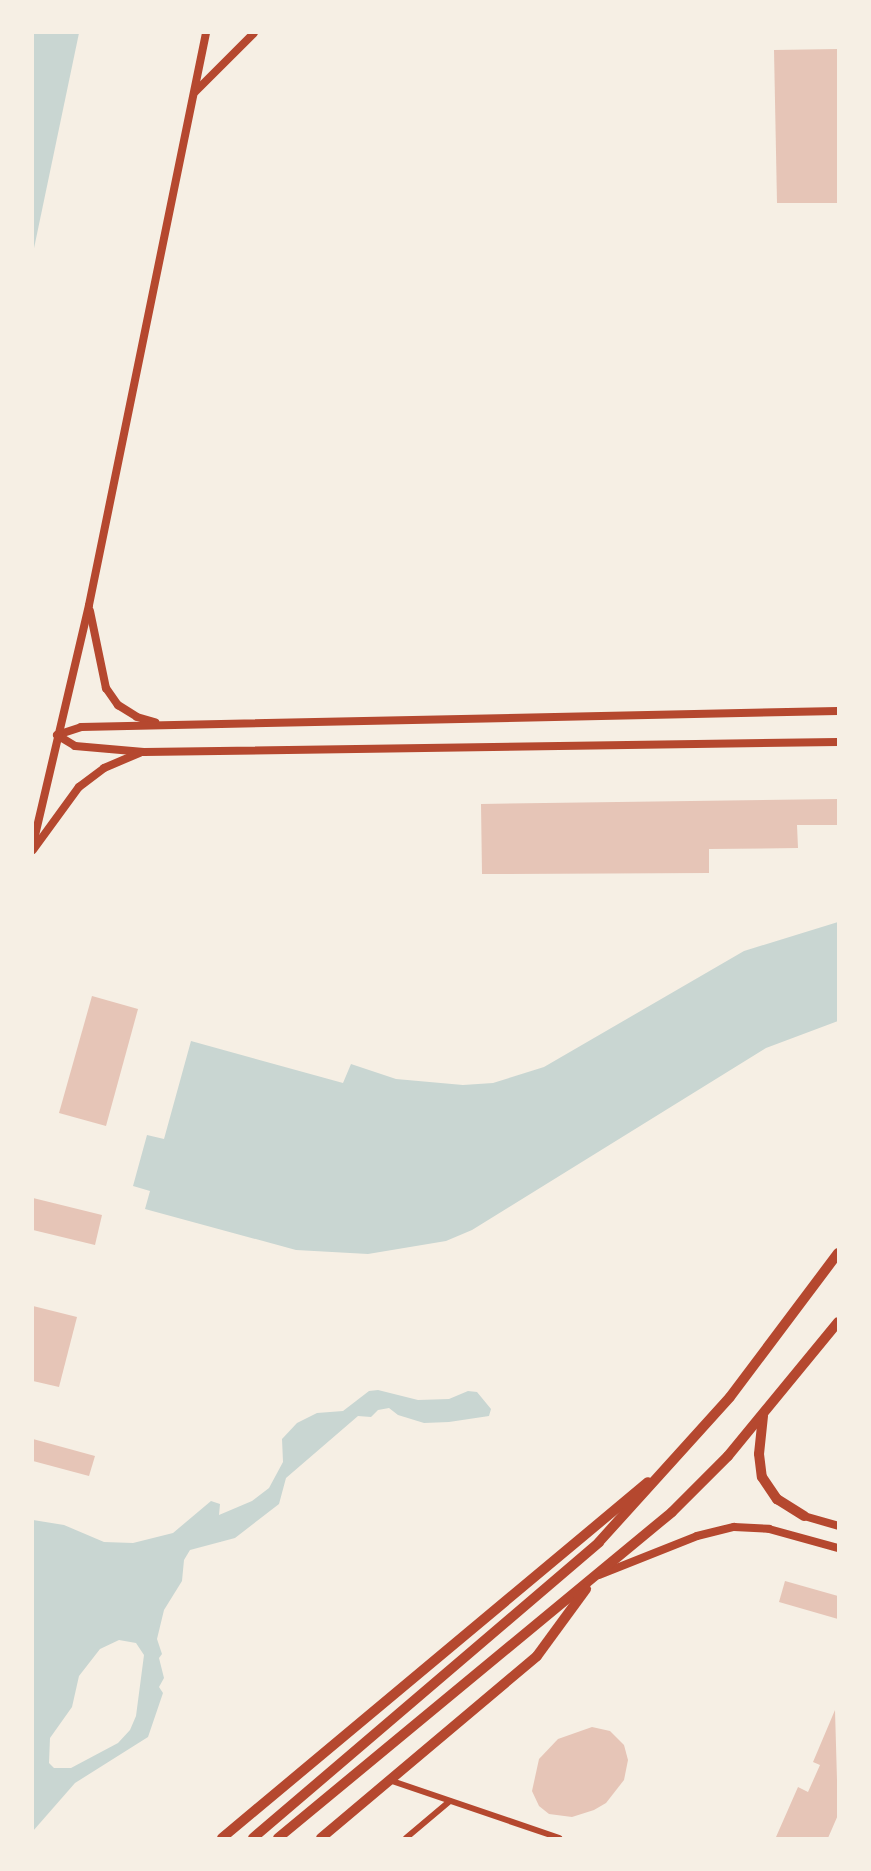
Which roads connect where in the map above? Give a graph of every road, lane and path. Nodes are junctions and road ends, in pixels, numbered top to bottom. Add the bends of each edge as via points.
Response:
1 (206, 33) edge
2 (254, 33) edge
3 (194, 93) junction
4 (89, 605) junction
5 (838, 711) edge
6 (166, 725) junction
7 (57, 735) junction
8 (838, 742) edge
9 (144, 752) junction
10 (33, 844) edge
11 (33, 850) edge
12 (838, 1253) edge
13 (838, 1322) edge
14 (764, 1413) junction
15 (676, 1460) junction
16 (804, 1516) joint
17 (838, 1526) edge
18 (838, 1548) edge
19 (594, 1577) junction
20 (389, 1780) junction
21 (450, 1801) junction
22 (222, 1838) edge
23 (253, 1838) edge
24 (279, 1838) edge
25 (321, 1838) edge
26 (406, 1838) edge
27 (559, 1838) edge

1 - 3 street
2 - 3 street
3 - 4 street
4 - 6 street via 106,688 118,705 137,717
4 - 7 street
5 - 6 street
6 - 7 street via 81,727
7 - 9 street via 75,746
7 - 10 street
8 - 9 street
9 - 11 street via 104,768 79,787
12 - 15 main road via 765,1352
13 - 14 main road
14 - 16 main road via 759,1454 762,1478 777,1499
14 - 19 main road via 693,1491
15 - 22 main road via 587,1529
15 - 23 main road via 599,1542
16 - 17 street
18 - 19 street via 777,1530 743,1526 717,1530
19 - 20 main road via 537,1656
19 - 24 main road
20 - 21 street
20 - 25 main road
21 - 26 street
21 - 27 street

